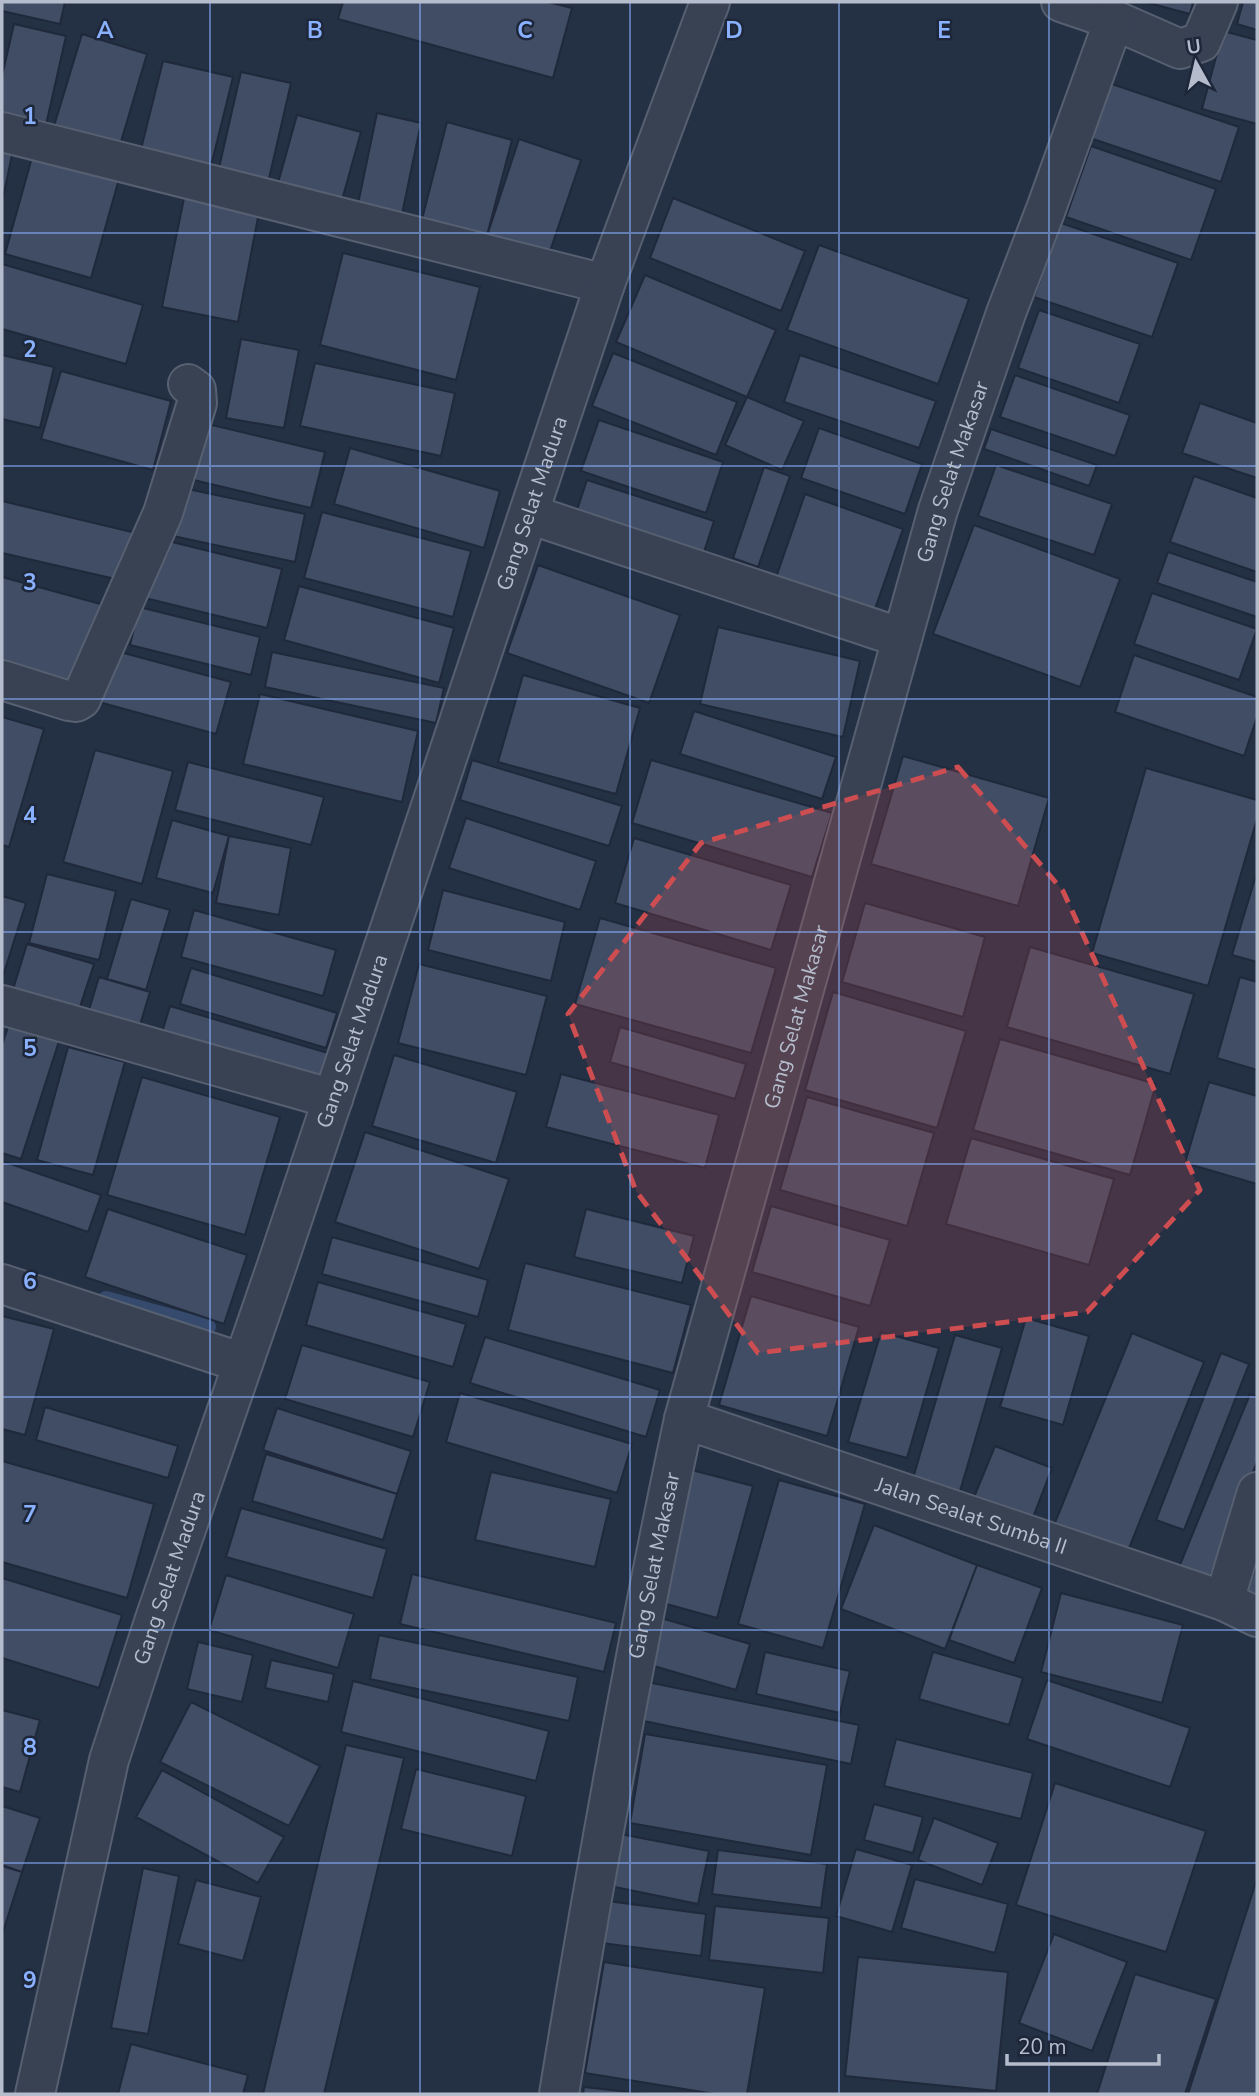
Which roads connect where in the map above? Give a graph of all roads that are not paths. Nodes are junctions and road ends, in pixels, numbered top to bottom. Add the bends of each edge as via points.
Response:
1 (710, 2) edge
2 (1061, 2) edge
3 (1218, 2) edge
4 (1114, 20) junction
5 (2, 132) edge
6 (605, 284) junction
7 (188, 384) dead end
8 (529, 514) junction
9 (902, 638) junction
10 (2, 680) edge
11 (2, 1005) edge
12 (333, 1099) junction
13 (2, 1284) edge
14 (243, 1363) junction
15 (684, 1419) junction
16 (1257, 1492) edge
17 (1240, 1609) edge
18 (35, 2094) edge
19 (559, 2094) edge

1 - 6 street, Gang Selat Madura
2 - 4 street
3 - 4 street via 1201,42 1180,49
4 - 9 street, Gang Selat Makasar via 983,378 938,510
5 - 6 street
6 - 8 street, Gang Selat Madura
7 - 10 street via 196,390 197,403 163,513 81,699 69,701
8 - 9 street
8 - 12 street, Gang Selat Madura
9 - 15 street, Gang Selat Makasar
11 - 12 street
12 - 14 street, Gang Selat Madura
13 - 14 street
14 - 18 street, Gang Selat Madura via 109,1760
15 - 17 street, Jalan Sealat Sumba II
15 - 19 street, Gang Selat Makasar
16 - 17 street

